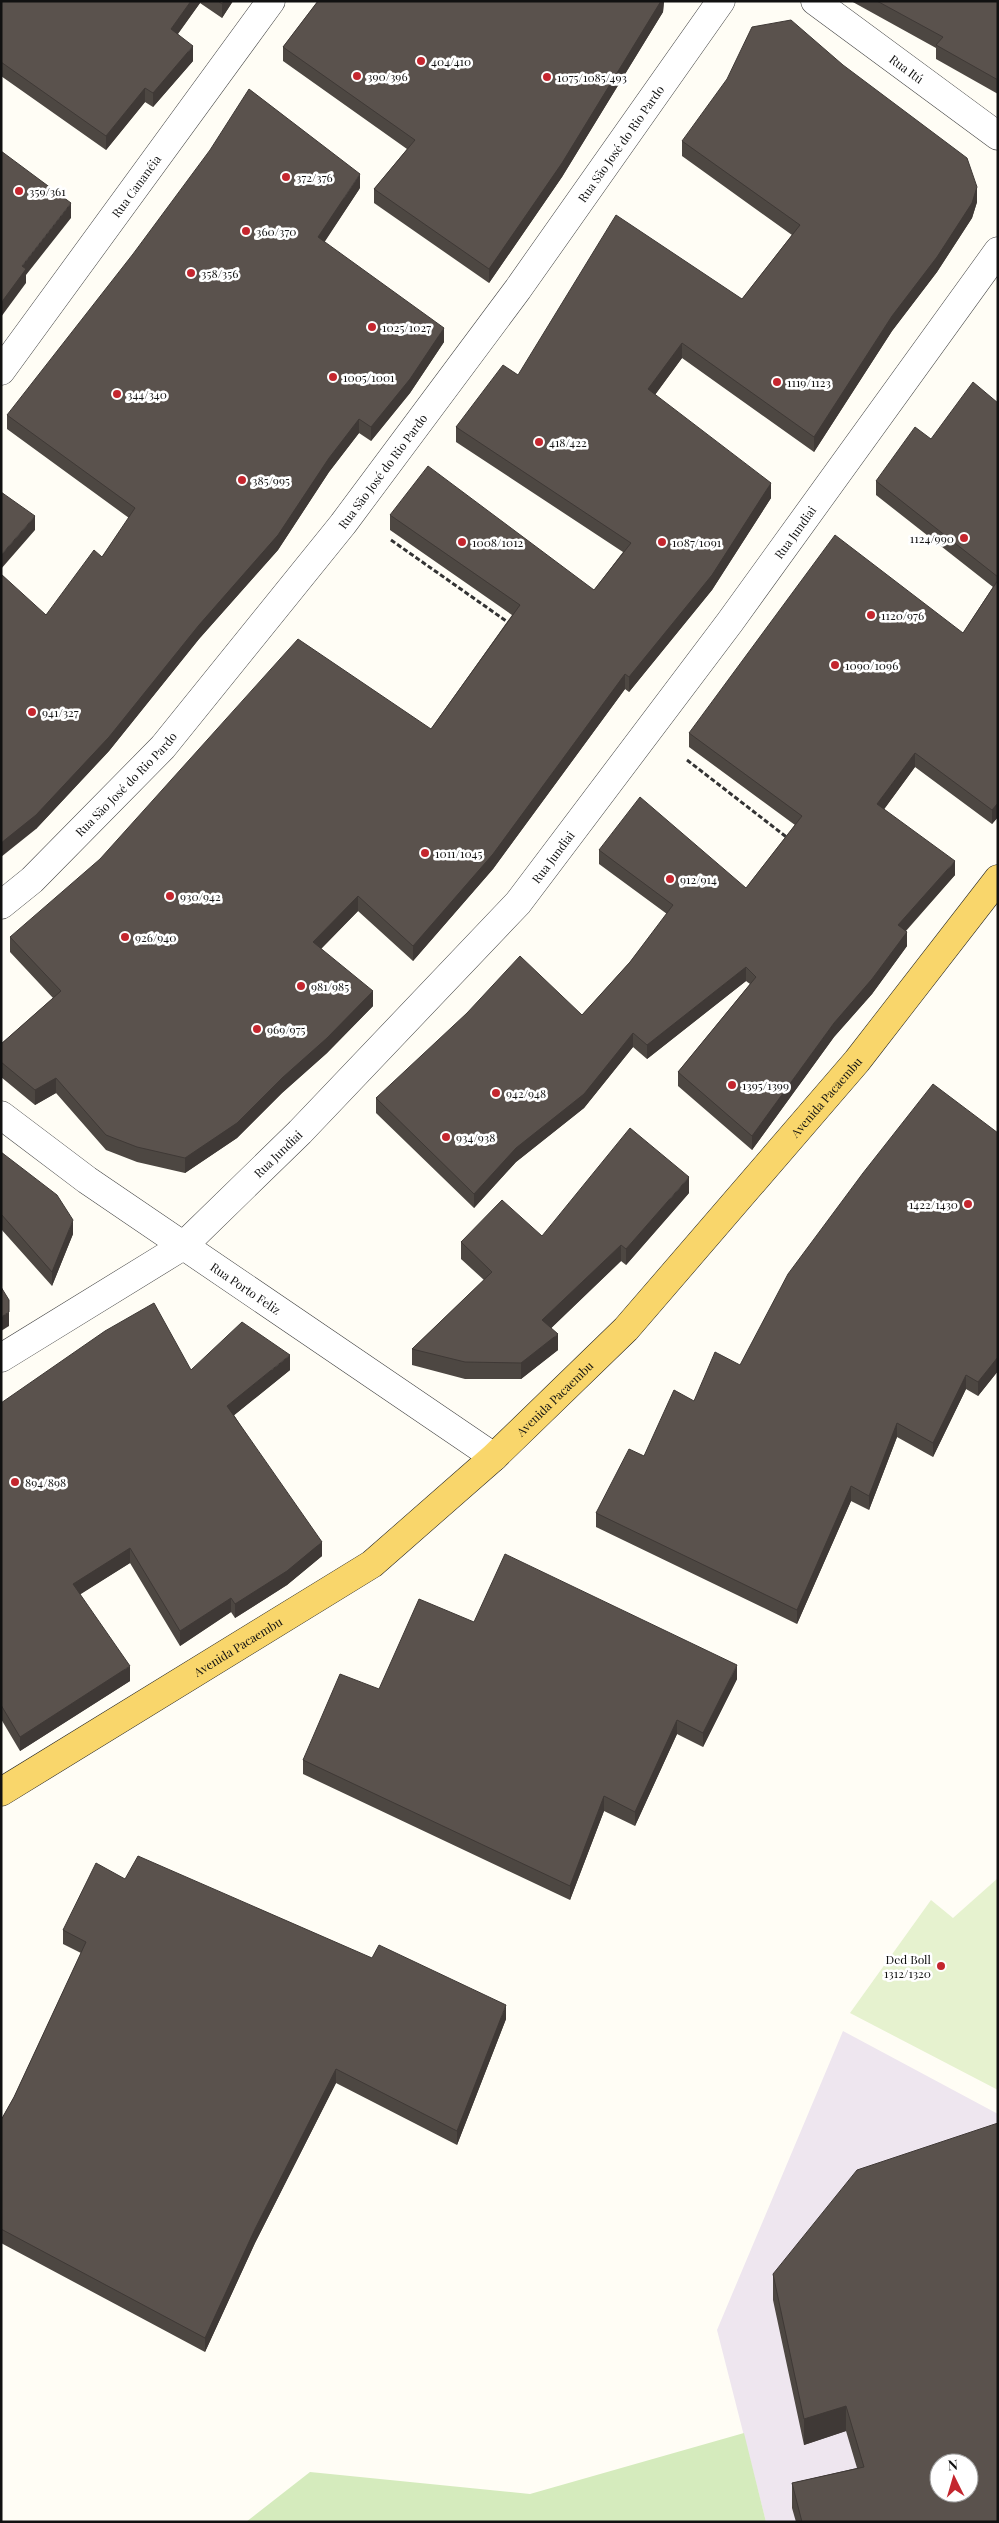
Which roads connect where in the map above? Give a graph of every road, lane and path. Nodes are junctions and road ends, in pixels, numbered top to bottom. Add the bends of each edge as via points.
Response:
1 (270, 1) edge
2 (721, 1) edge
3 (815, 1) edge
4 (998, 136) edge
5 (998, 251) edge
6 (1, 371) edge
7 (391, 540) dead end
8 (512, 626) edge
9 (687, 760) dead end
10 (797, 845) edge
11 (998, 878) edge
12 (1, 905) edge
13 (1, 1115) edge
14 (183, 1246) junction
15 (1, 1358) edge
16 (494, 1457) junction
17 (1, 1792) edge

1 - 6 street, Rua Cananéia
2 - 12 street, Rua São José do Rio Pardo via 518,289 343,524 162,747 32,880
3 - 4 street, Rua Itú
5 - 14 street, Rua Jundiai via 730,622 518,903 300,1132
7 - 8 path
9 - 10 path
11 - 16 main road, Avenida Pacaembu via 857,1061 626,1329
13 - 14 street, Rua Porto Feliz via 87,1180
14 - 15 street, Rua Jundiai
14 - 16 street, Rua Porto Feliz
16 - 17 main road, Avenida Pacaembu via 372,1564

